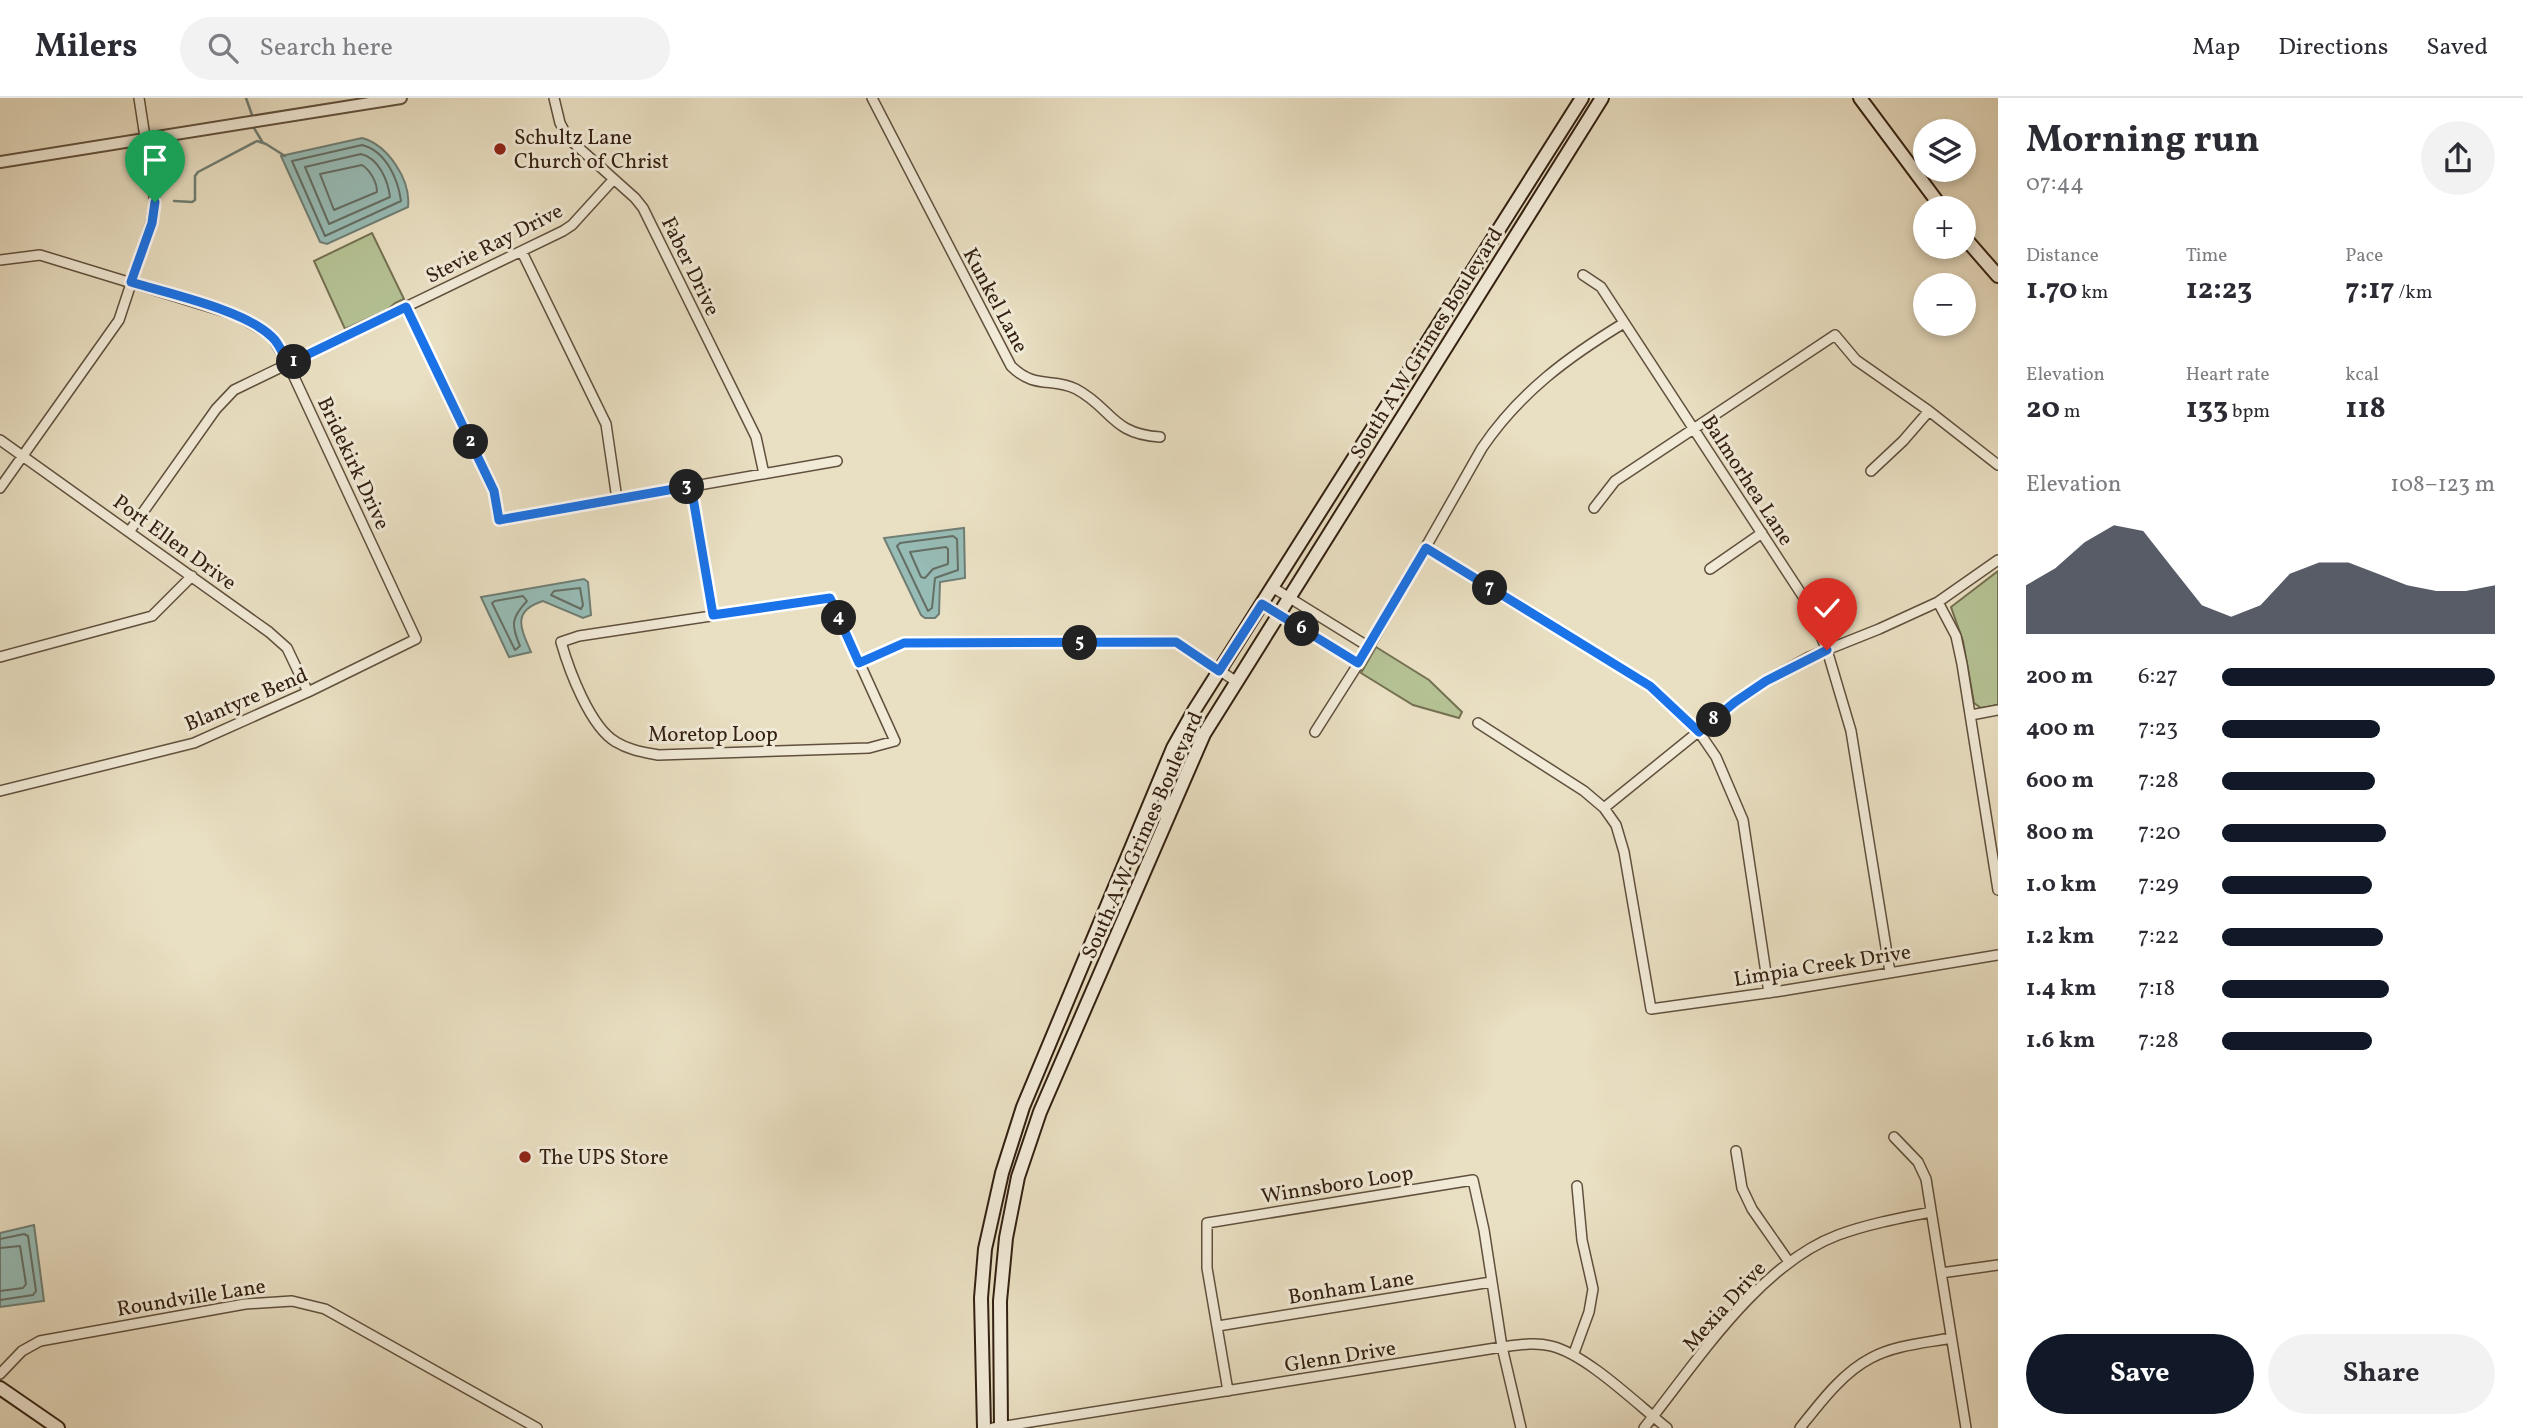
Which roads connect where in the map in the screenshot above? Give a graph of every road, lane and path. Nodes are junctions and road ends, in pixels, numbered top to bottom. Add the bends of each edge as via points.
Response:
1 (139, 98) edge
2 (401, 98) edge
3 (554, 98) edge
4 (872, 98) edge
5 (1582, 98) edge
6 (1602, 98) edge
7 (1860, 98) edge
8 (146, 138) junction
9 (0, 162) edge
10 (613, 180) junction
11 (1933, 196) edge
12 (1494, 237) junction
13 (1509, 247) junction
14 (1976, 251) edge
15 (522, 252) junction
16 (0, 260) edge
17 (1583, 275) dead end
18 (1998, 276) edge
19 (131, 282) junction
20 (406, 307) junction
21 (1624, 323) junction
22 (1429, 340) junction
23 (1445, 349) junction
24 (288, 364) junction
25 (1929, 411) junction
26 (1693, 427) junction
27 (1160, 437) dead end
28 (0, 440) edge
29 (24, 456) junction
30 (837, 461) dead end
31 (1998, 466) edge
32 (1348, 468) junction
33 (1871, 471) dead end
34 (764, 474) junction
35 (1364, 478) junction
36 (691, 486) junction
37 (0, 488) edge
38 (617, 499) junction
39 (1594, 508) dead end
40 (130, 532) junction
41 (1762, 533) junction
42 (1426, 548) junction
43 (1998, 560) edge
44 (1710, 569) dead end
45 (192, 576) junction
46 (1272, 587) junction
47 (1290, 598) junction
48 (1938, 602) junction
49 (1262, 604) junction
50 (713, 615) junction
51 (1279, 615) junction
52 (416, 639) joint
53 (1369, 647) junction
54 (1827, 650) junction
55 (0, 657) edge
56 (859, 663) junction
57 (1358, 663) junction
58 (1219, 671) junction
59 (1237, 682) junction
60 (308, 692) junction
61 (1998, 710) edge
62 (1971, 715) junction
63 (1478, 723) dead end
64 (1315, 732) dead end
65 (1699, 732) junction
66 (1158, 785) junction
67 (0, 791) edge
68 (1604, 808) junction
69 (1167, 823) junction
70 (1994, 834) edge
71 (1998, 890) edge
72 (1998, 955) edge
73 (1890, 972) junction
74 (1769, 993) junction
75 (1049, 1045) junction
76 (1067, 1053) junction
77 (1894, 1137) dead end
78 (1736, 1152) dead end
79 (1002, 1173) junction
80 (1018, 1177) junction
81 (1577, 1186) dead end
82 (1931, 1212) junction
83 (1789, 1262) junction
84 (1998, 1265) edge
85 (1941, 1273) junction
86 (1491, 1282) junction
87 (1218, 1326) junction
88 (1951, 1338) junction
89 (1502, 1347) junction
90 (1574, 1353) junction
91 (0, 1374) edge
92 (0, 1388) edge
93 (1228, 1391) junction
94 (1653, 1417) junction
95 (998, 1427) edge
96 (58, 1428) edge
97 (537, 1428) edge
98 (984, 1428) edge
99 (1521, 1428) edge
100 (1644, 1428) edge
101 (1667, 1428) edge
102 (1800, 1428) edge
103 (1966, 1428) edge

1 - 8 street
2 - 8 street
3 - 10 street, Faber Drive via 568,138
4 - 27 street, Kunkel Lane via 1011,366 1022,377 1039,383 1074,388 1124,428
5 - 12 main road, South A W Grimes Boulevard
6 - 13 main road, South A W Grimes Boulevard
7 - 11 main road
8 - 9 street
8 - 19 street via 155,202
10 - 15 street, Stevie Ray Drive via 572,225
10 - 34 street, Faber Drive via 643,208 756,438
12 - 13 main road
12 - 22 main road, South A W Grimes Boulevard
13 - 23 main road, South A W Grimes Boulevard
14 - 18 main road
15 - 20 street, Stevie Ray Drive
15 - 38 street via 606,424
16 - 19 street, Bridekirk Drive via 40,255
17 - 21 street, Balmorhea Lane via 1601,287
19 - 24 street, Bridekirk Drive via 236,315 261,328 278,344
19 - 29 street via 119,320
20 - 24 street, Stevie Ray Drive
20 - 38 street via 494,491 499,520
21 - 26 street, Balmorhea Lane
21 - 42 street via 1550,372 1498,424
22 - 23 main road
22 - 32 main road, South A W Grimes Boulevard
23 - 35 main road, South A W Grimes Boulevard
24 - 40 street, Stevie Ray Drive via 225,399
24 - 52 street, Bridekirk Drive
25 - 26 street via 1856,360 1835,335
25 - 31 street
25 - 33 street
26 - 39 street via 1615,481
26 - 41 street, Balmorhea Lane
28 - 29 street, Port Ellen Drive
29 - 37 street
29 - 40 street, Port Ellen Drive
30 - 34 street
32 - 35 main road
32 - 46 main road, South A W Grimes Boulevard
34 - 36 street
35 - 47 main road, South A W Grimes Boulevard
36 - 38 street
36 - 50 street
40 - 45 street, Port Ellen Drive
41 - 44 street
41 - 54 street, Balmorhea Lane via 1804,598
42 - 53 street
42 - 65 street via 1650,686
43 - 48 street
45 - 55 street via 152,616
45 - 60 street, Port Ellen Drive via 287,648
46 - 47 street
46 - 49 main road, South A W Grimes Boulevard
47 - 51 main road, South A W Grimes Boulevard
47 - 53 street
48 - 54 street
48 - 62 street via 1956,636
49 - 51 street
49 - 58 main road, South A W Grimes Boulevard
50 - 56 street, Moretop Loop via 830,598
50 - 56 street, Moretop Loop via 561,642 593,716 613,741 658,755 869,748 895,741
51 - 57 street
51 - 59 main road, South A W Grimes Boulevard
52 - 60 street, Blantyre Bend
53 - 57 street
54 - 65 street via 1766,681
54 - 73 street, Balmorhea Lane via 1851,731
56 - 58 street via 904,643 1176,642
57 - 64 street
58 - 59 street
58 - 66 main road, South A W Grimes Boulevard via 1179,738
59 - 69 main road, South A W Grimes Boulevard via 1204,734
60 - 67 street, Blantyre Bend via 194,743
61 - 62 street
62 - 70 street
63 - 68 street
65 - 68 street
65 - 74 street via 1716,757 1743,820
66 - 69 main road
66 - 75 main road, South A W Grimes Boulevard
68 - 74 street, Limpia Creek Drive via 1616,825 1624,852 1651,1009
69 - 76 main road, South A W Grimes Boulevard
70 - 71 street
72 - 73 street, Limpia Creek Drive
73 - 74 street, Limpia Creek Drive
75 - 76 main road
75 - 79 main road, South A W Grimes Boulevard
76 - 80 main road, South A W Grimes Boulevard
77 - 82 street via 1918,1162
78 - 83 street via 1742,1188 1752,1209
79 - 80 main road
79 - 98 main road, South A W Grimes Boulevard via 985,1249 981,1298
80 - 95 main road, South A W Grimes Boulevard via 1000,1301
81 - 90 street via 1592,1289
82 - 83 street, Mexia Drive via 1836,1236
82 - 85 street
83 - 94 street, Mexia Drive via 1737,1312
84 - 85 street
85 - 88 street
86 - 87 street, Bonham Lane
86 - 87 street, Winnsboro Loop via 1473,1180 1207,1223 1207,1268
86 - 89 street, Winnsboro Loop
87 - 93 street, Winnsboro Loop
88 - 102 street via 1871,1358 1829,1393
88 - 103 street
89 - 90 street, Glenn Drive via 1550,1345
89 - 93 street, Glenn Drive
89 - 99 street, Winnsboro Loop
90 - 94 street, Glenn Drive
91 - 97 street, Roundville Lane via 22,1351 40,1341 245,1304 292,1301 335,1314
92 - 96 main road
93 - 95 street, Glenn Drive
94 - 100 street, Mexia Drive
94 - 101 street, Glenn Drive

